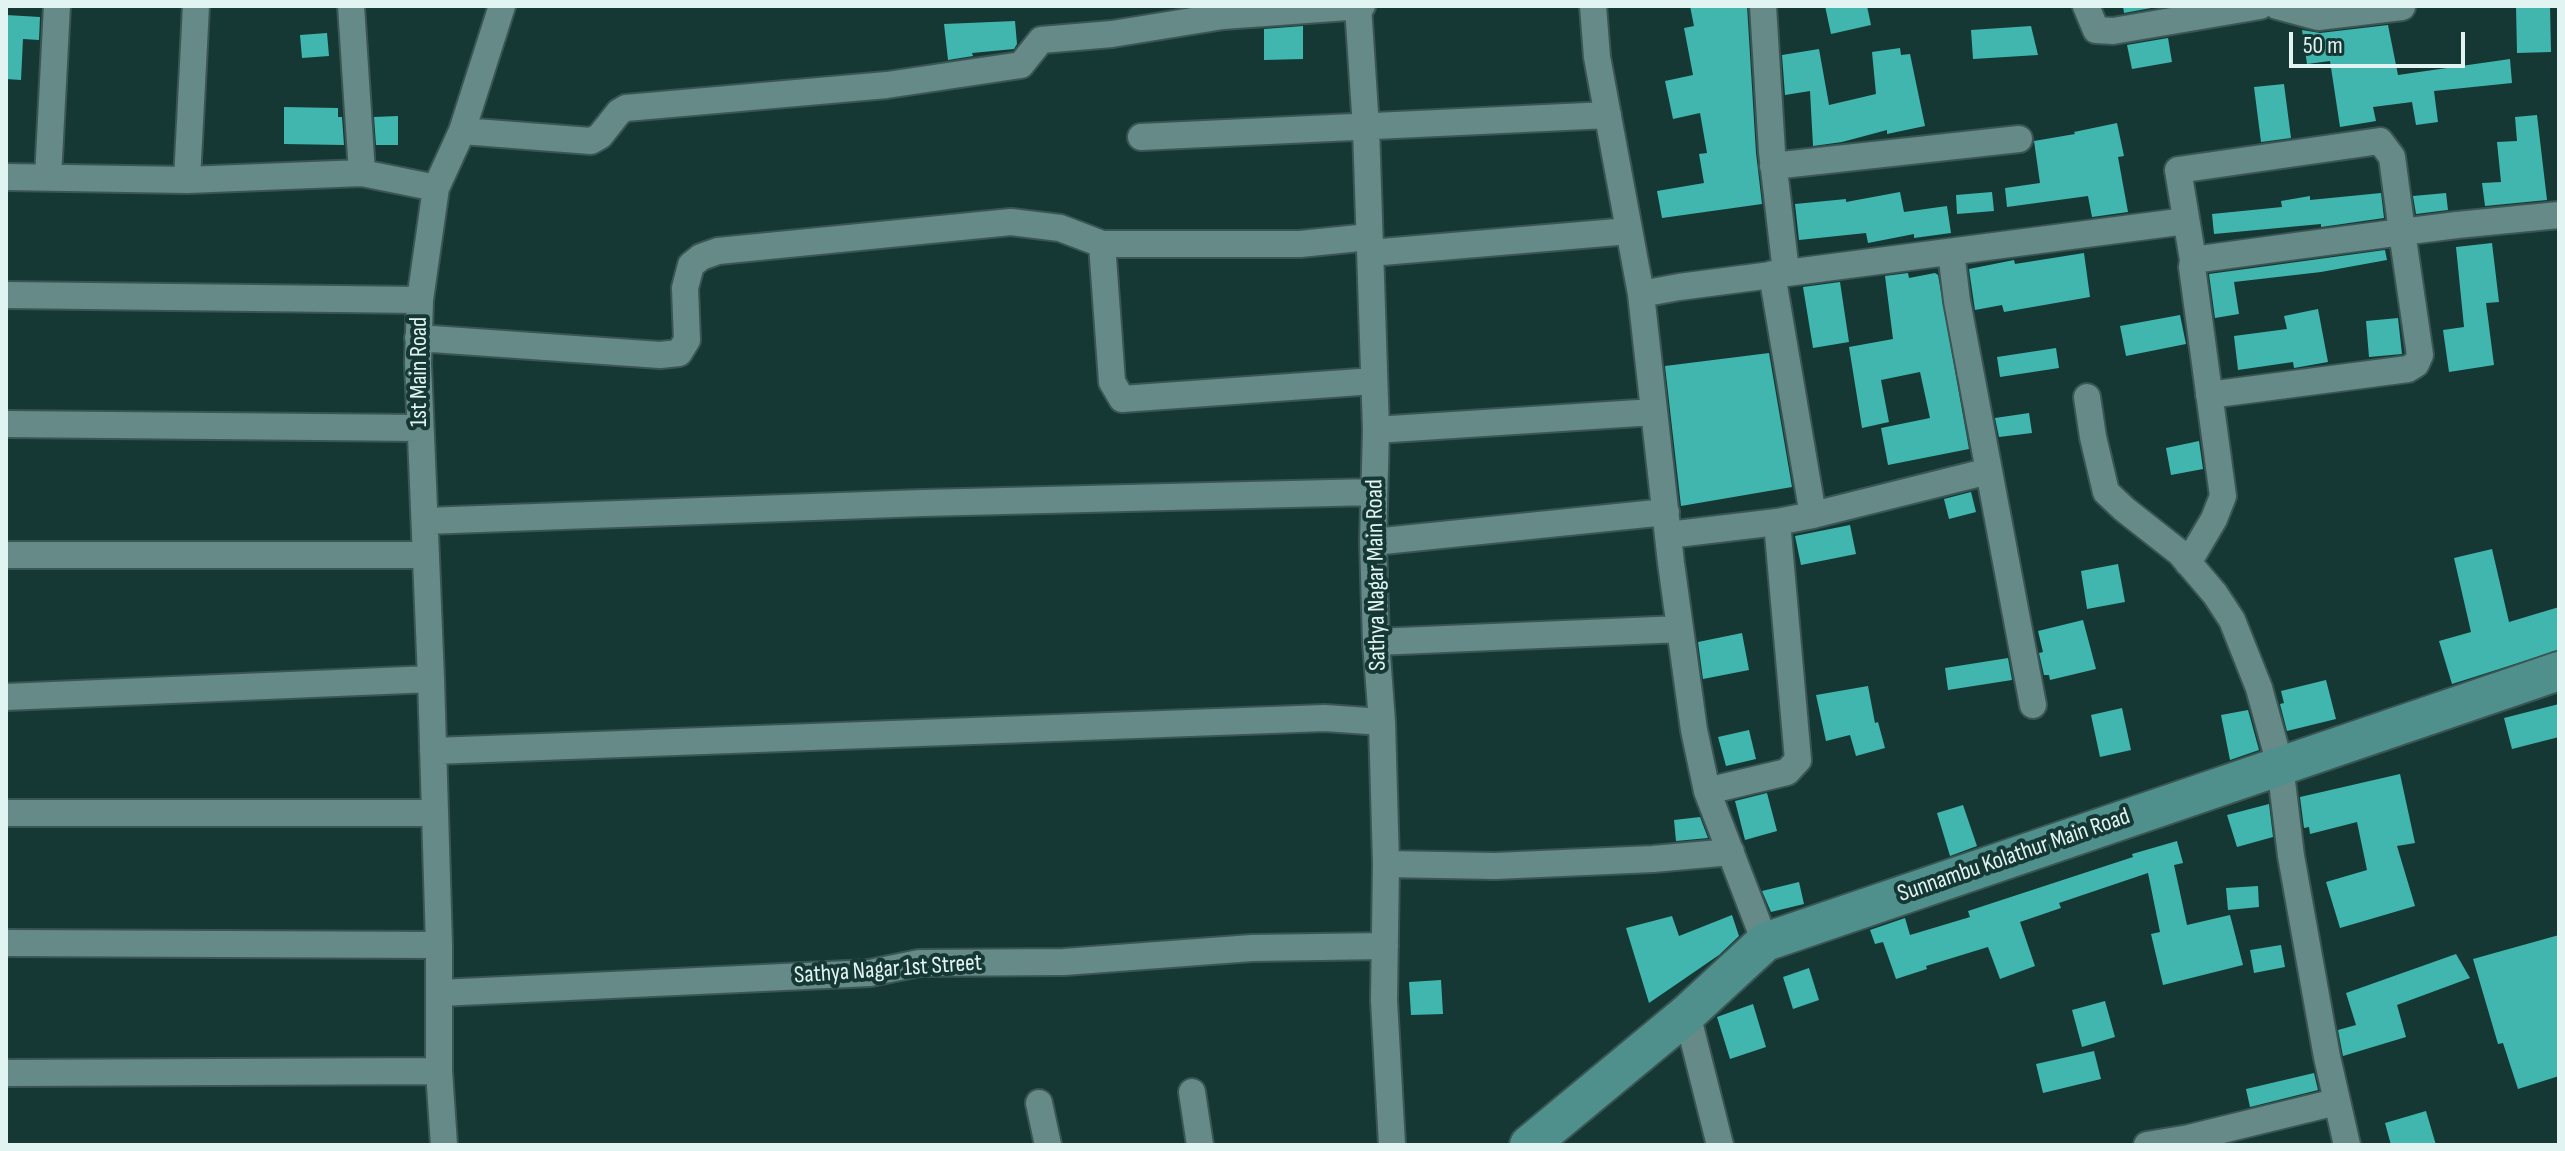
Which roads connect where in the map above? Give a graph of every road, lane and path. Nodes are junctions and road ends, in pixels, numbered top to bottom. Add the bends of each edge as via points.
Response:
1 (57, 6) edge
2 (196, 6) edge
3 (351, 6) edge
4 (502, 6) edge
5 (1359, 6) edge
6 (1593, 6) edge
7 (1763, 6) edge
8 (2086, 6) edge
9 (2260, 6) edge
10 (2277, 6) edge
11 (2402, 7) edge
12 (1608, 115) junction
13 (1366, 128) junction
14 (462, 131) junction
15 (1141, 137) dead end
16 (2019, 139) dead end
17 (1773, 166) junction
18 (362, 173) junction
19 (6, 177) edge
20 (48, 177) junction
21 (187, 180) junction
22 (436, 188) junction
23 (2559, 215) edge
24 (2186, 221) junction
25 (1629, 231) junction
26 (2402, 232) junction
27 (1102, 244) junction
28 (1369, 245) junction
29 (1951, 252) junction
30 (2193, 260) junction
31 (1779, 273) junction
32 (1641, 294) junction
33 (6, 295) edge
34 (420, 300) junction
35 (418, 338) junction
36 (1374, 381) junction
37 (2209, 395) junction
38 (2087, 397) dead end
39 (1654, 412) junction
40 (6, 424) edge
41 (420, 428) junction
42 (1376, 430) junction
43 (1989, 471) junction
44 (1373, 492) junction
45 (1813, 515) junction
46 (425, 521) junction
47 (1777, 522) junction
48 (1667, 524) junction
49 (1373, 542) junction
50 (6, 555) edge
51 (426, 555) junction
52 (2188, 563) junction
53 (1680, 629) junction
54 (1376, 642) junction
55 (2559, 671) edge
56 (431, 679) junction
57 (6, 697) edge
58 (2033, 705) dead end
59 (1382, 722) junction
60 (433, 751) junction
61 (2280, 765) junction
62 (1707, 791) junction
63 (6, 813) edge
64 (435, 813) junction
65 (1731, 852) junction
66 (1386, 864) junction
67 (1765, 942) junction
68 (6, 943) edge
69 (439, 945) junction
70 (1385, 946) junction
71 (439, 993) junction
72 (1687, 1014) junction
73 (439, 1071) junction
74 (6, 1073) edge
75 (1192, 1092) dead end
76 (2336, 1102) junction
77 (1039, 1103) dead end
78 (2190, 1141) edge
79 (444, 1145) edge
80 (1048, 1145) edge
81 (1200, 1145) edge
82 (1392, 1145) edge
83 (1529, 1145) edge
84 (1720, 1145) edge
85 (2147, 1145) edge
86 (2347, 1145) edge

1 - 20 street
2 - 21 street
3 - 18 street
4 - 14 street, 1st Main Road
5 - 13 street, Sathya Nagar Main Road
5 - 14 street via 1223,16 1041,40 1021,65 887,85 626,108 591,141
6 - 12 street
7 - 17 street
8 - 9 street via 2096,30 2113,31
10 - 11 street via 2318,17
12 - 13 street
12 - 25 street
13 - 15 street
13 - 28 street, Sathya Nagar Main Road
14 - 22 street, 1st Main Road
16 - 17 street
17 - 31 street
18 - 21 street
18 - 22 street
19 - 20 street
20 - 21 street
22 - 34 street, 1st Main Road
23 - 26 street
24 - 26 street via 2178,170 2380,141 2392,157
24 - 29 street
24 - 30 street
25 - 28 street
25 - 32 street
26 - 30 street
26 - 37 street via 2420,355 2416,364
27 - 28 street
27 - 35 street via 1060,228 1011,222 718,251 691,265 685,288 687,340 679,353
27 - 36 street via 1112,382 1122,399
28 - 36 street, Sathya Nagar Main Road
29 - 31 street
29 - 43 street
30 - 37 street
31 - 32 street
31 - 45 street
32 - 39 street
33 - 34 street
34 - 35 street, 1st Main Road
35 - 41 street, 1st Main Road
36 - 42 street, Sathya Nagar Main Road
37 - 52 street via 2223,496
38 - 52 street via 2106,492
39 - 42 street
39 - 48 street
40 - 41 street
41 - 46 street, 1st Main Road
42 - 44 street, Sathya Nagar Main Road
43 - 45 street
43 - 58 street
44 - 46 street
44 - 49 street, Sathya Nagar Main Road
45 - 47 street
46 - 51 street, 1st Main Road
47 - 48 street
47 - 62 street via 1798,760 1787,772
48 - 49 street
48 - 53 street
49 - 54 street, Sathya Nagar Main Road
50 - 51 street
51 - 56 street, 1st Main Road
52 - 61 street via 2232,620 2259,688
53 - 54 street
53 - 62 street
54 - 59 street, Sathya Nagar Main Road
55 - 61 street, Sunnambu Kolathur Main Road
56 - 57 street
56 - 60 street, 1st Main Road
59 - 60 street via 1310,719
59 - 66 street, Sathya Nagar Main Road
60 - 64 street, 1st Main Road
61 - 67 street, Sunnambu Kolathur Main Road
61 - 76 street via 2291,856
62 - 65 street
63 - 64 street
64 - 69 street, 1st Main Road
65 - 66 street via 1495,866
65 - 67 street
66 - 70 street, Sathya Nagar Main Road
67 - 72 street, Sunnambu Kolathur Main Road
68 - 69 street
69 - 71 street, 1st Main Road
70 - 71 street, Sathya Nagar 1st Street via 1252,948 1064,962 919,963 870,973
70 - 82 street, Sathya Nagar Main Road
71 - 73 street, 1st Main Road
72 - 83 street, Sunnambu Kolathur Main Road
72 - 84 street
73 - 74 street
73 - 79 street, 1st Main Road
75 - 81 street
76 - 78 street
76 - 86 street
77 - 80 street
78 - 85 street

